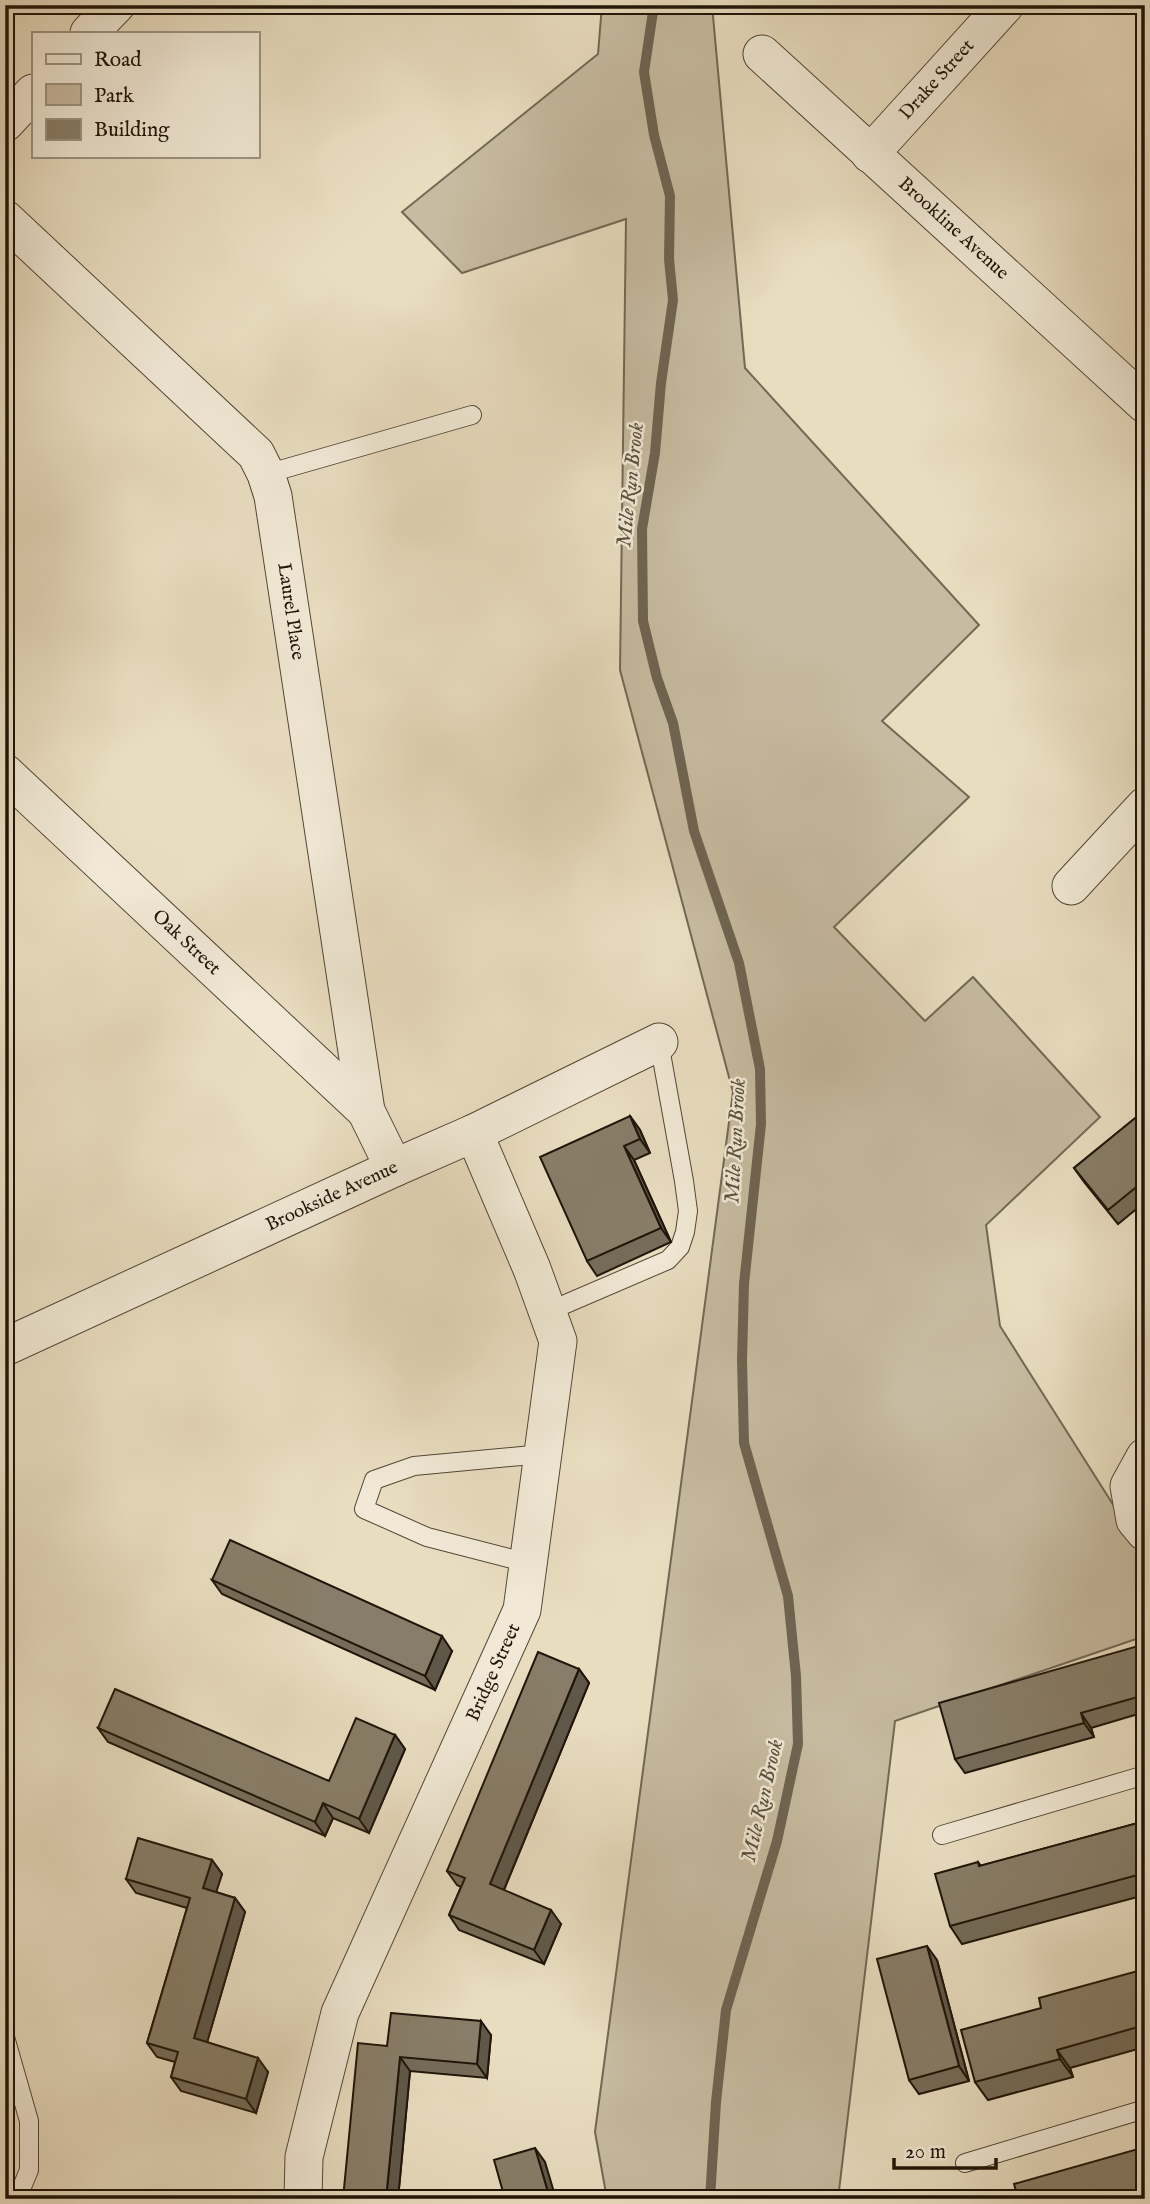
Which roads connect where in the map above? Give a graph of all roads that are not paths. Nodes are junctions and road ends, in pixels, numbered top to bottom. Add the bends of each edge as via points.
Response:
1 (116, 5) edge
2 (1005, 5) edge
3 (90, 32) edge
4 (762, 54) dead end
5 (32, 94) edge
6 (5, 123) edge
7 (870, 154) junction
8 (5, 219) edge
9 (1145, 404) edge
10 (472, 415) dead end
11 (266, 474) junction
12 (5, 773) edge
13 (1145, 806) edge
14 (1071, 886) dead end
15 (659, 1042) joint
16 (366, 1111) junction
17 (474, 1133) junction
18 (394, 1168) junction
19 (547, 1312) junction
20 (10, 1338) edge
21 (543, 1454) junction
22 (1145, 1458) edge
23 (1145, 1532) edge
24 (528, 1563) junction
25 (1145, 1775) edge
26 (942, 1835) dead end
27 (5, 2037) edge
28 (1145, 2109) edge
29 (965, 2163) dead end
30 (17, 2199) edge
31 (303, 2199) edge

1 - 3 street
2 - 7 street, Drake Street
4 - 7 street, Brookline Avenue
5 - 6 street
7 - 9 street, Brookline Avenue
8 - 11 street, Laurel Place via 256,454
10 - 11 lane
11 - 16 street, Laurel Place via 273,496
12 - 16 street, Oak Street
13 - 14 street
15 - 17 street, Brookside Avenue
15 - 19 lane via 688,1211 680,1247 668,1260
16 - 18 street
17 - 18 street, Brookside Avenue
17 - 19 street, Bridge Street
18 - 20 street, Brookside Avenue
19 - 21 street, Bridge Street via 558,1341
21 - 24 street, Bridge Street
21 - 24 lane via 414,1466 374,1480 364,1509 427,1537
22 - 23 street via 1129,1486 1135,1520
24 - 31 street, Bridge Street via 522,1610 340,2013 304,2157
25 - 26 lane
27 - 30 lane via 29,2121 29,2170
28 - 29 lane

